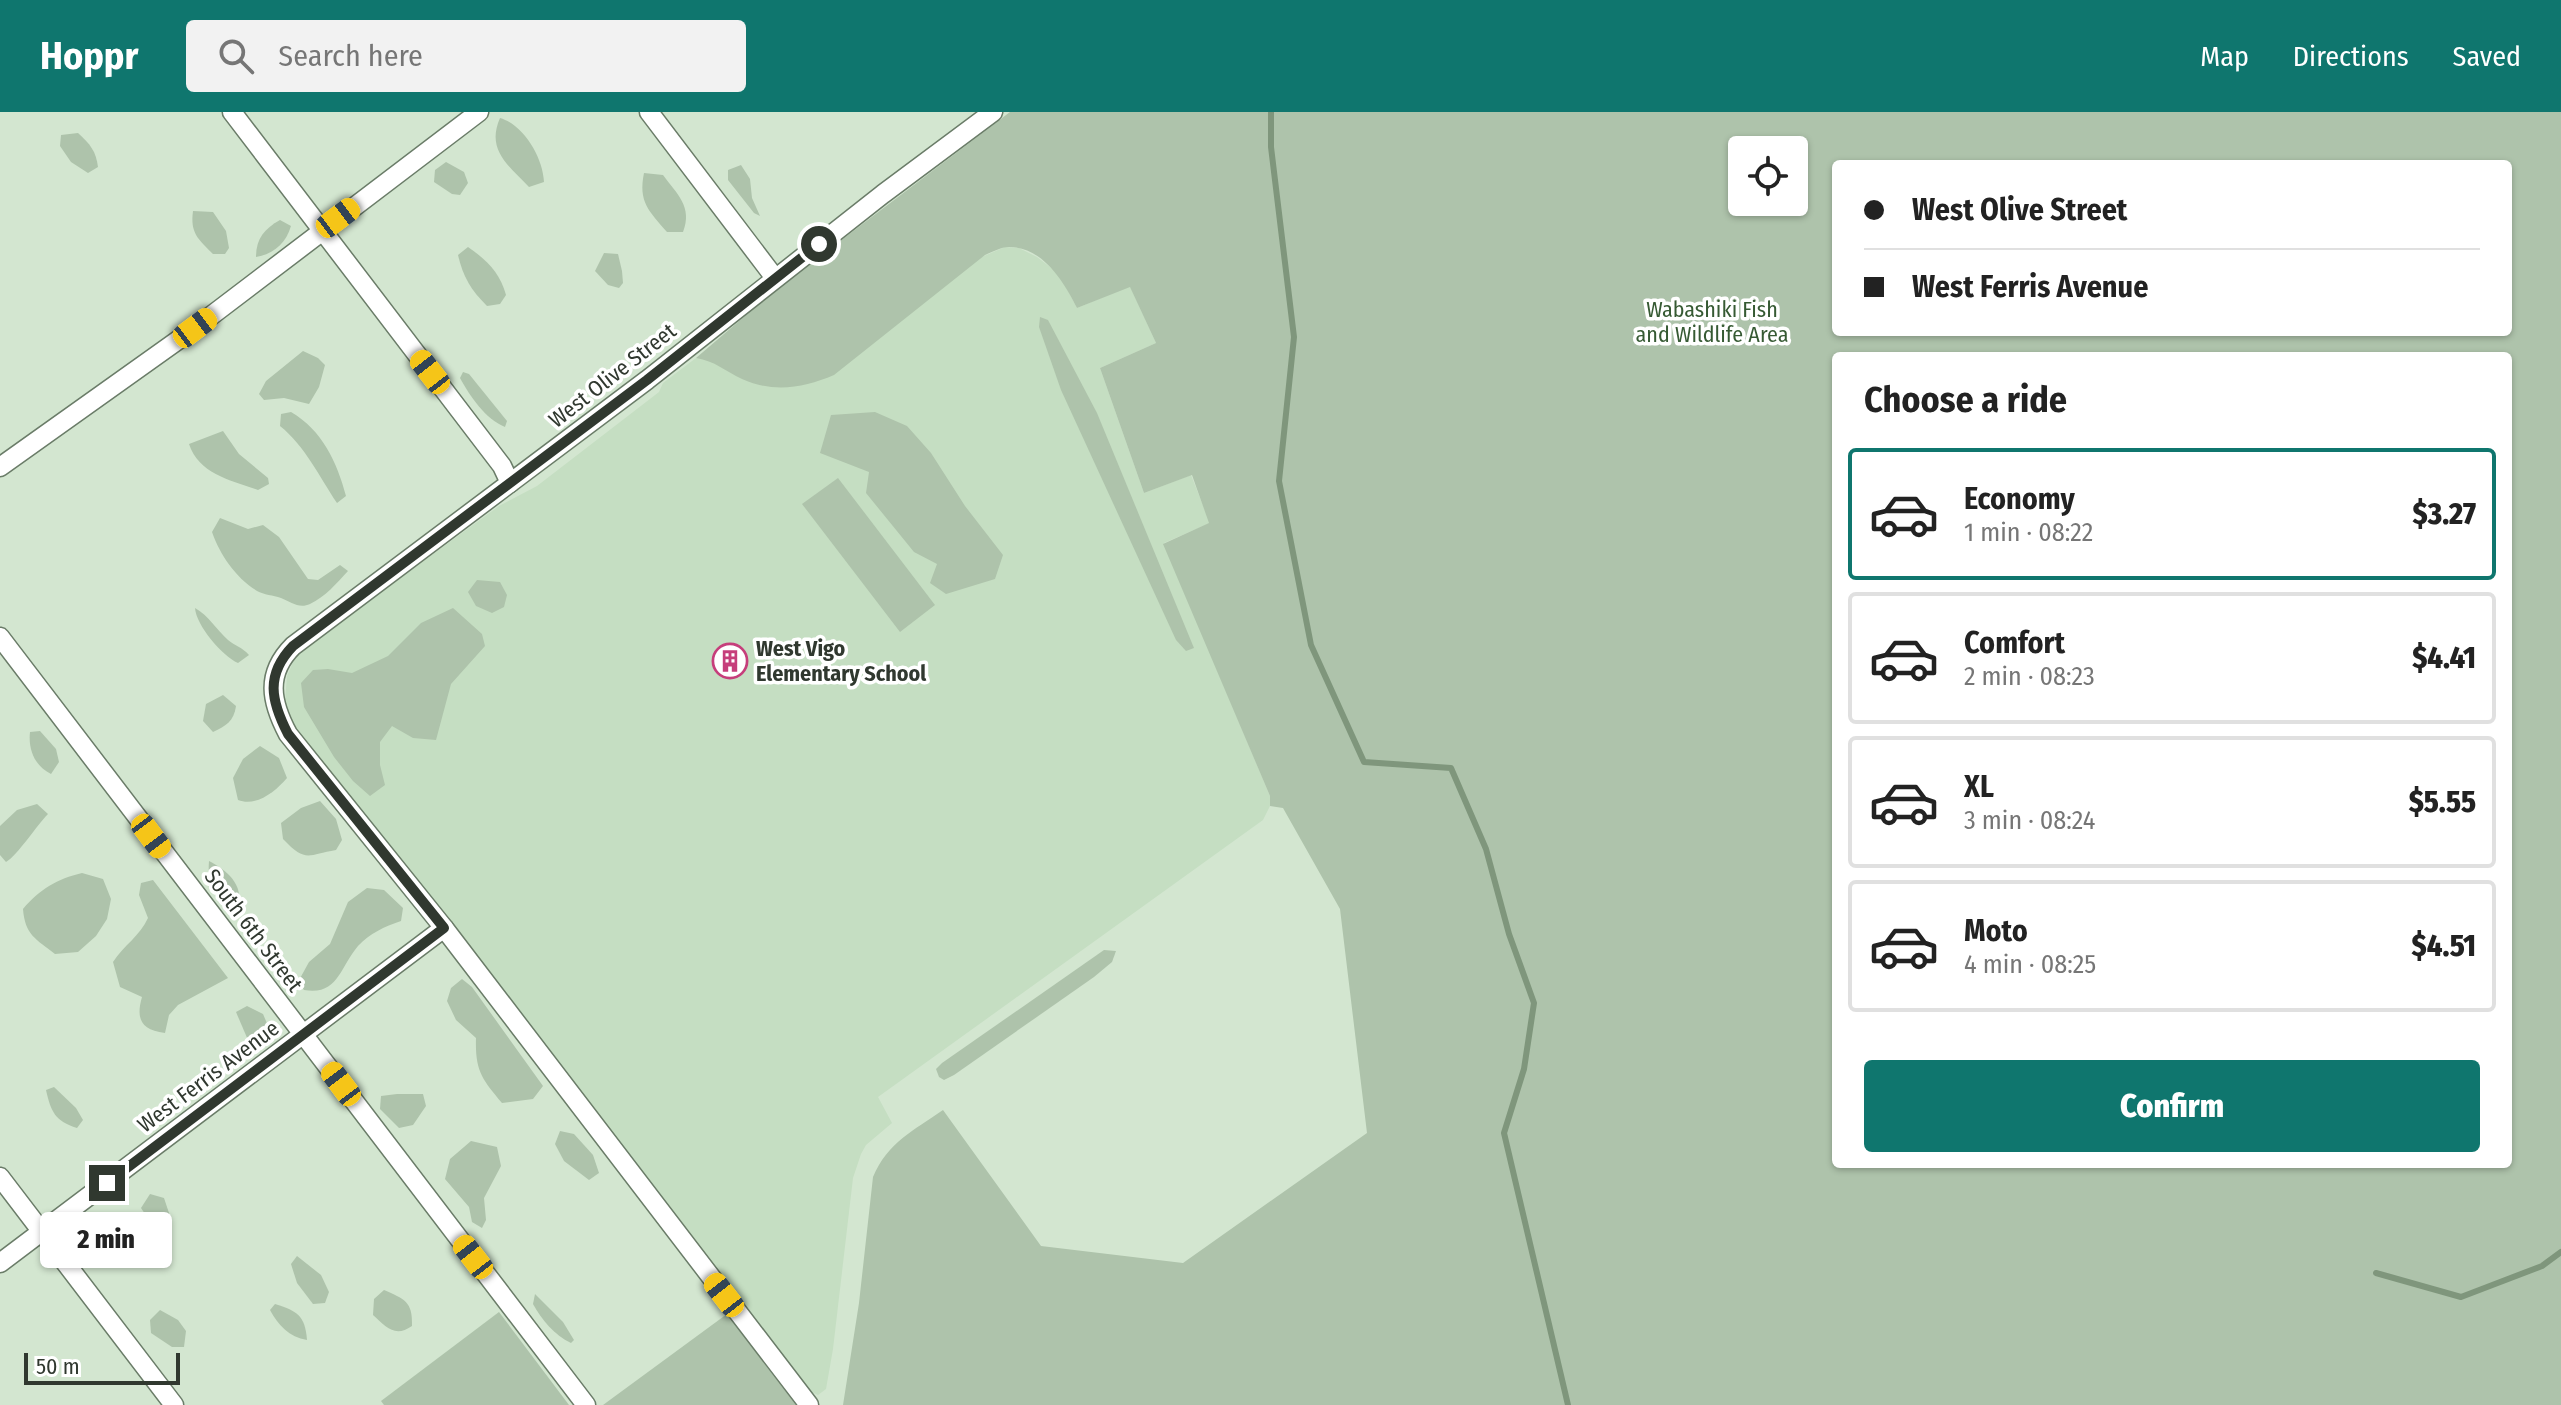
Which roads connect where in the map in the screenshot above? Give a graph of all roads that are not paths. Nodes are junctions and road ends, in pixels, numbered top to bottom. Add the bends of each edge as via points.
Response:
1 (232, 112) edge
2 (479, 112) edge
3 (649, 112) edge
4 (993, 112) edge
5 (322, 232) junction
6 (775, 278) junction
7 (0, 467) edge
8 (510, 483) junction
9 (0, 637) edge
10 (444, 928) junction
11 (303, 1034) junction
12 (0, 1177) edge
13 (42, 1232) junction
14 (0, 1263) edge
15 (174, 1405) edge
16 (586, 1405) edge
17 (809, 1405) edge

1 - 5 street
2 - 5 street
3 - 6 street
4 - 6 street, West Olive Street
5 - 7 street
5 - 8 street
6 - 8 street, West Olive Street
8 - 10 street, West Olive Street via 293,646 283,656 274,684 274,706 288,734
9 - 11 street, South 6th Street
10 - 11 street, West Ferris Avenue
10 - 17 street
11 - 13 street, West Ferris Avenue
11 - 16 street, South 6th Street
12 - 13 street
13 - 14 street, West Ferris Avenue
13 - 15 street

